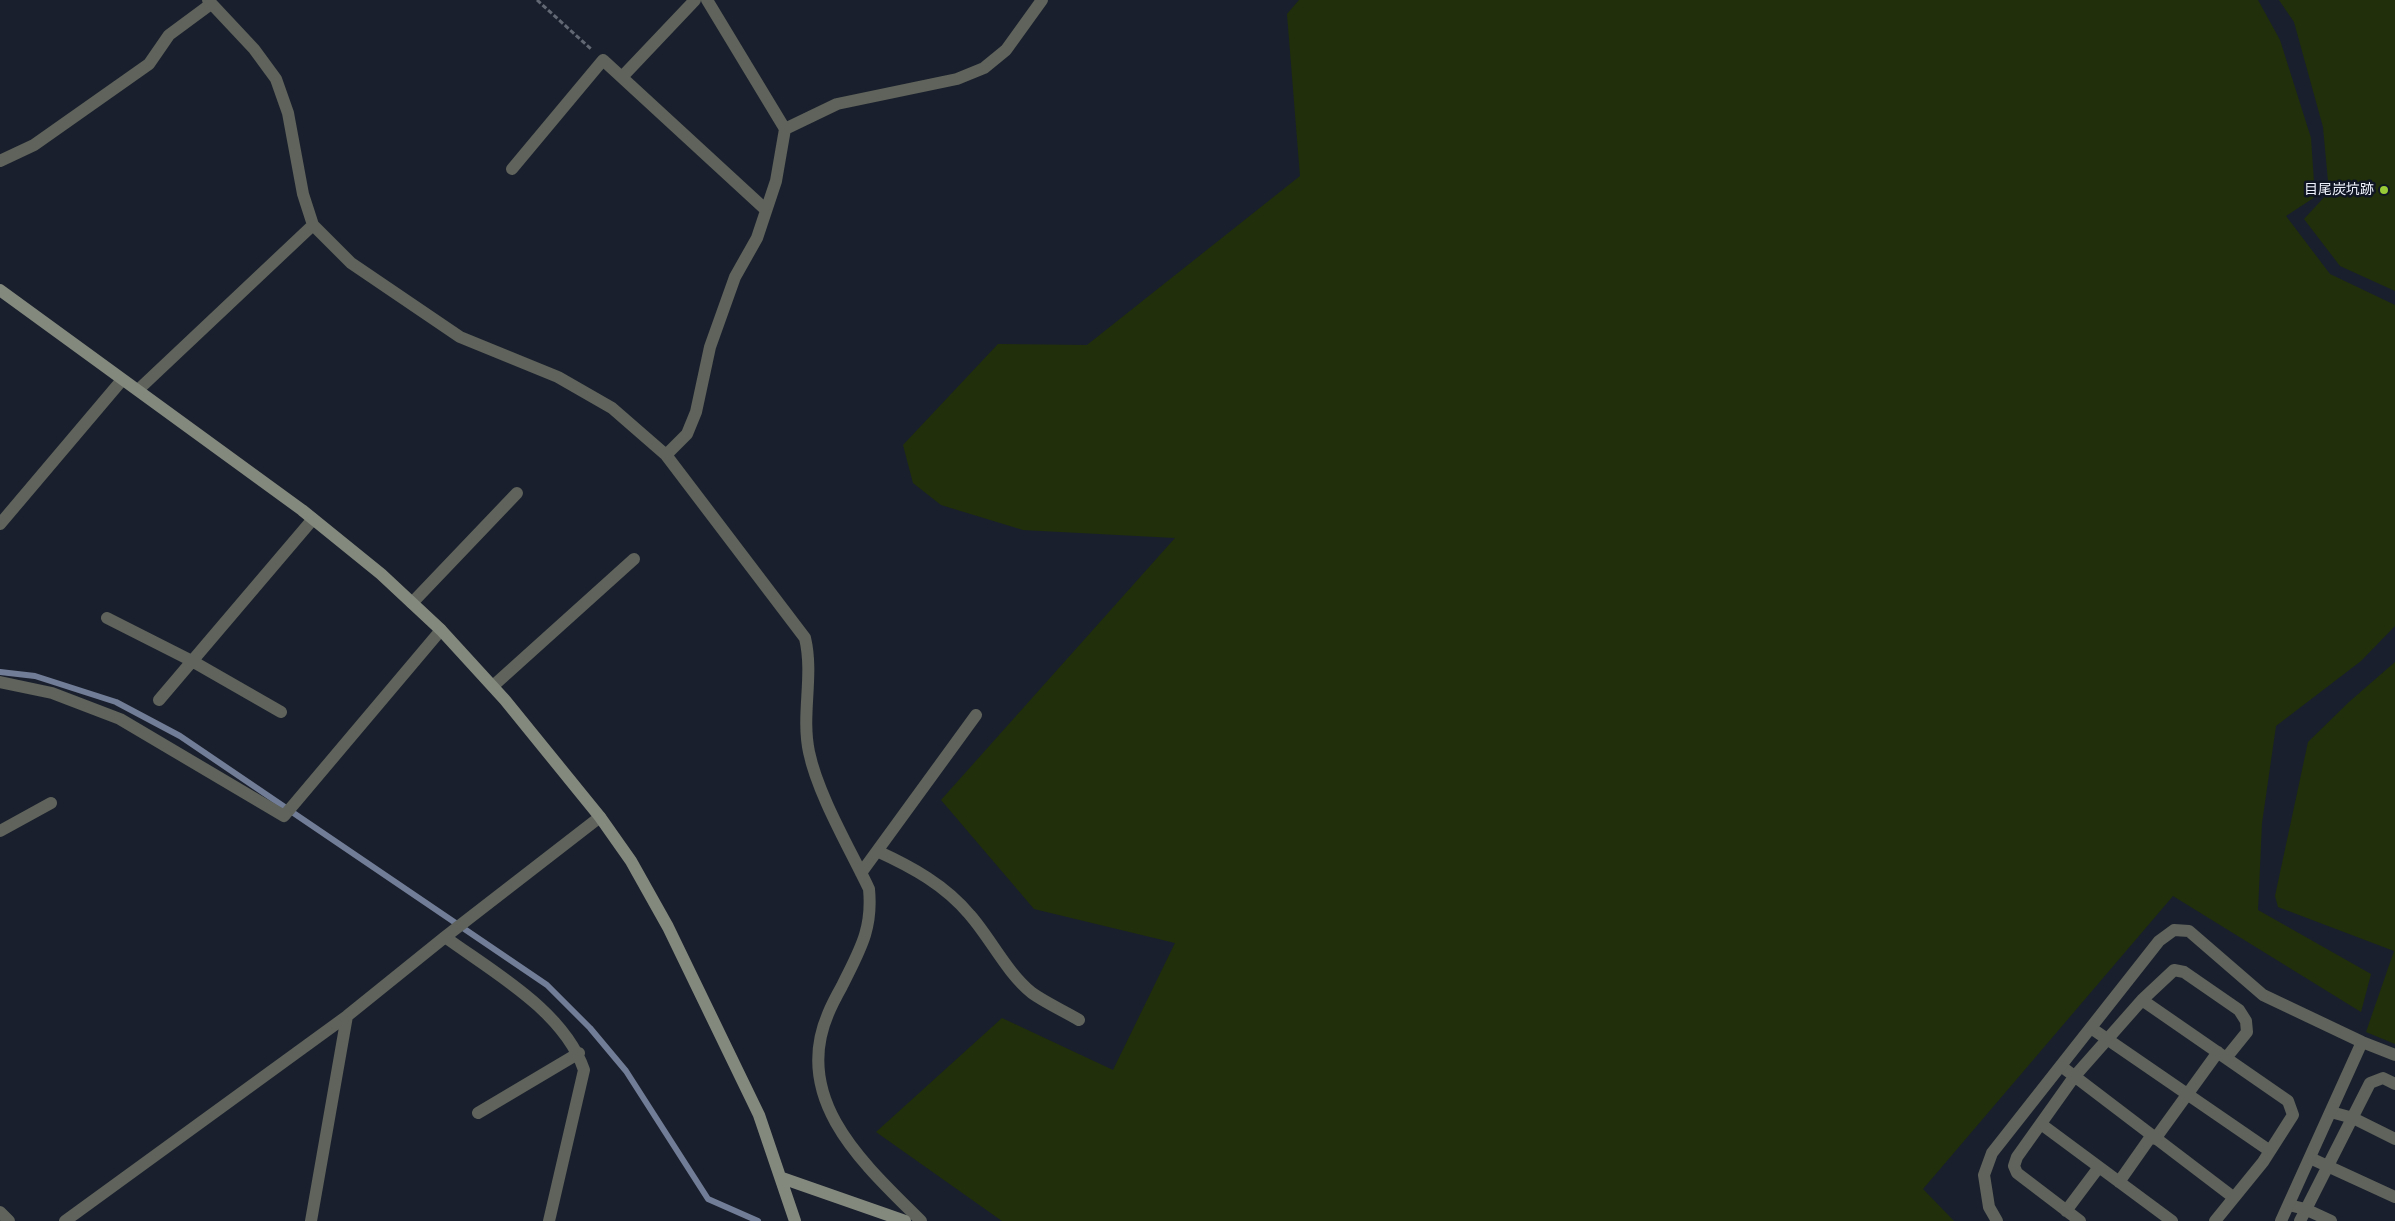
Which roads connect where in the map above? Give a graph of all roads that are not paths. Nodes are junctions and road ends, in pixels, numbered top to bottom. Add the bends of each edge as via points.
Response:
1 (695, 0) edge
2 (707, 0) edge
3 (1042, 0) edge
4 (210, 2) edge
5 (622, 77) junction
6 (785, 129) junction
7 (0, 161) edge
8 (512, 169) dead end
9 (766, 210) junction
10 (313, 225) junction
11 (0, 290) edge
12 (122, 380) junction
13 (138, 390) junction
14 (666, 455) junction
15 (517, 493) dead end
16 (312, 519) junction
17 (0, 524) edge
18 (634, 559) dead end
19 (412, 603) junction
20 (107, 618) dead end
21 (441, 630) junction
22 (192, 661) junction
23 (0, 682) edge
24 (492, 686) junction
25 (160, 700) dead end
26 (281, 712) dead end
27 (976, 714) dead end
28 (51, 803) dead end
29 (600, 817) junction
30 (0, 831) edge
31 (877, 851) junction
32 (861, 872) junction
33 (445, 937) junction
34 (2142, 1000) junction
35 (347, 1016) junction
36 (1079, 1020) dead end
37 (2091, 1028) junction
38 (2106, 1040) junction
39 (2362, 1042) junction
40 (579, 1053) junction
41 (2222, 1055) junction
42 (2395, 1055) edge
43 (2061, 1066) junction
44 (2074, 1077) junction
45 (2395, 1084) edge
46 (2188, 1094) junction
47 (2331, 1112) junction
48 (478, 1113) dead end
49 (2353, 1118) junction
50 (2041, 1124) junction
51 (2154, 1137) junction
52 (2395, 1139) edge
53 (2270, 1151) junction
54 (2310, 1158) junction
55 (2327, 1166) junction
56 (2099, 1167) junction
57 (782, 1178) junction
58 (2119, 1182) junction
59 (2233, 1197) junction
60 (2395, 1198) edge
61 (2289, 1204) junction
62 (2066, 1211) junction
63 (0, 1212) edge
64 (2303, 1215) edge
65 (2168, 1220) edge
66 (9, 1221) edge
67 (65, 1221) edge
68 (311, 1221) edge
69 (549, 1221) edge
70 (795, 1221) edge
71 (905, 1221) edge
72 (922, 1221) edge
73 (1998, 1221) edge
74 (2080, 1221) edge
75 (2215, 1221) edge
76 (2281, 1221) edge
77 (2331, 1221) edge

1 - 5 street
2 - 6 street
3 - 6 street via 1006,50 984,68 957,79 837,104
4 - 7 street via 169,35 149,64 34,145
4 - 10 street via 254,49 276,79 288,112 303,194
5 - 8 street via 603,60
5 - 9 street
6 - 9 street via 776,181
9 - 14 street via 757,238 735,277 713,338 696,412 687,434
10 - 13 street
10 - 14 street via 351,263 460,337 558,377 597,398
11 - 12 street
12 - 13 street
12 - 17 street
13 - 16 street
14 - 32 street via 805,638 809,656 806,715 809,753 817,780
15 - 19 street
16 - 19 street
16 - 22 street
18 - 24 street
19 - 21 street
20 - 22 street
21 - 23 street via 284,816 120,719 52,693
21 - 24 street
22 - 25 street
22 - 26 street
24 - 29 street
27 - 31 street
28 - 30 street
29 - 33 street
29 - 57 street via 631,861 668,928 759,1115
31 - 32 street
31 - 36 street via 907,864 943,887 970,914 1032,993
32 - 72 street via 869,889 869,926 827,1015 819,1052 821,1085 831,1116 845,1139 863,1162
33 - 35 street
33 - 40 street via 538,1005
34 - 38 street
34 - 41 street
34 - 41 street via 2174,970 2184,972 2239,1010 2246,1021 2247,1032
35 - 67 street
35 - 68 street
37 - 38 street
37 - 39 street via 2159,941 2174,930 2189,931 2263,995
37 - 43 street
38 - 44 street
38 - 46 street
39 - 42 street
39 - 47 street
40 - 48 street
40 - 69 street via 584,1070
41 - 46 street
41 - 53 street via 2288,1101 2292,1115
43 - 44 street
43 - 73 street via 1992,1153 1984,1176 1990,1207
44 - 50 street
44 - 51 street
45 - 49 street via 2382,1078 2370,1083
46 - 51 street
46 - 53 street
47 - 49 street
47 - 54 street
49 - 52 street
49 - 55 street
50 - 56 street
50 - 62 street via 2014,1166 2017,1173
51 - 58 street
51 - 59 street
53 - 59 street
54 - 55 street
54 - 61 street
55 - 60 street
55 - 64 street
56 - 58 street
56 - 62 street
57 - 70 street
57 - 71 street
58 - 65 street
59 - 75 street
61 - 64 street
61 - 76 street
62 - 74 street
63 - 66 street
64 - 77 street

